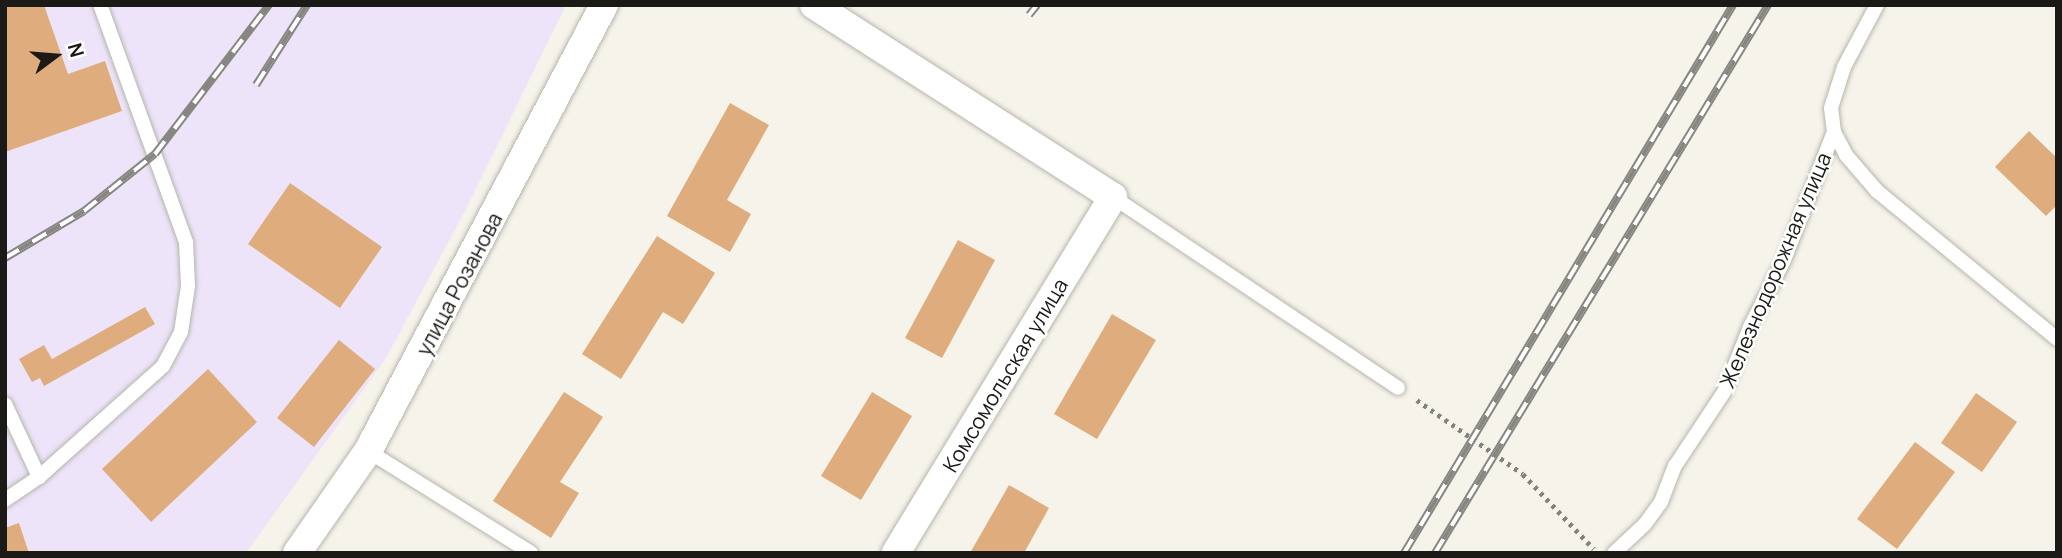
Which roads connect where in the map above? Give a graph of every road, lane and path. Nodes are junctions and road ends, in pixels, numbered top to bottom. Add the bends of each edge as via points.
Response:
1 (100, 5) edge
2 (604, 5) edge
3 (814, 5) edge
4 (1877, 5) edge
5 (1834, 131) junction
6 (1113, 197) junction
7 (2057, 339) edge
8 (1398, 388) joint
9 (5, 404) edge
10 (368, 452) junction
11 (38, 477) junction
12 (5, 500) edge
13 (297, 553) edge
14 (531, 553) edge
15 (896, 553) edge
16 (1598, 553) edge
17 (1614, 553) edge

1 - 11 lane via 186,242 188,286 181,332 163,366
2 - 10 street, улица Розанова
3 - 6 street
4 - 5 lane, Железнодорожная улица via 1844,67 1831,107
5 - 7 lane via 1846,155 1877,191
5 - 17 lane, Железнодорожная улица via 1784,260 1724,392 1675,466 1661,502
6 - 8 lane
6 - 15 street, Комсомольская улица
8 - 16 path via 1524,474
9 - 11 lane
10 - 13 street, улица Розанова
10 - 14 lane
11 - 12 lane

